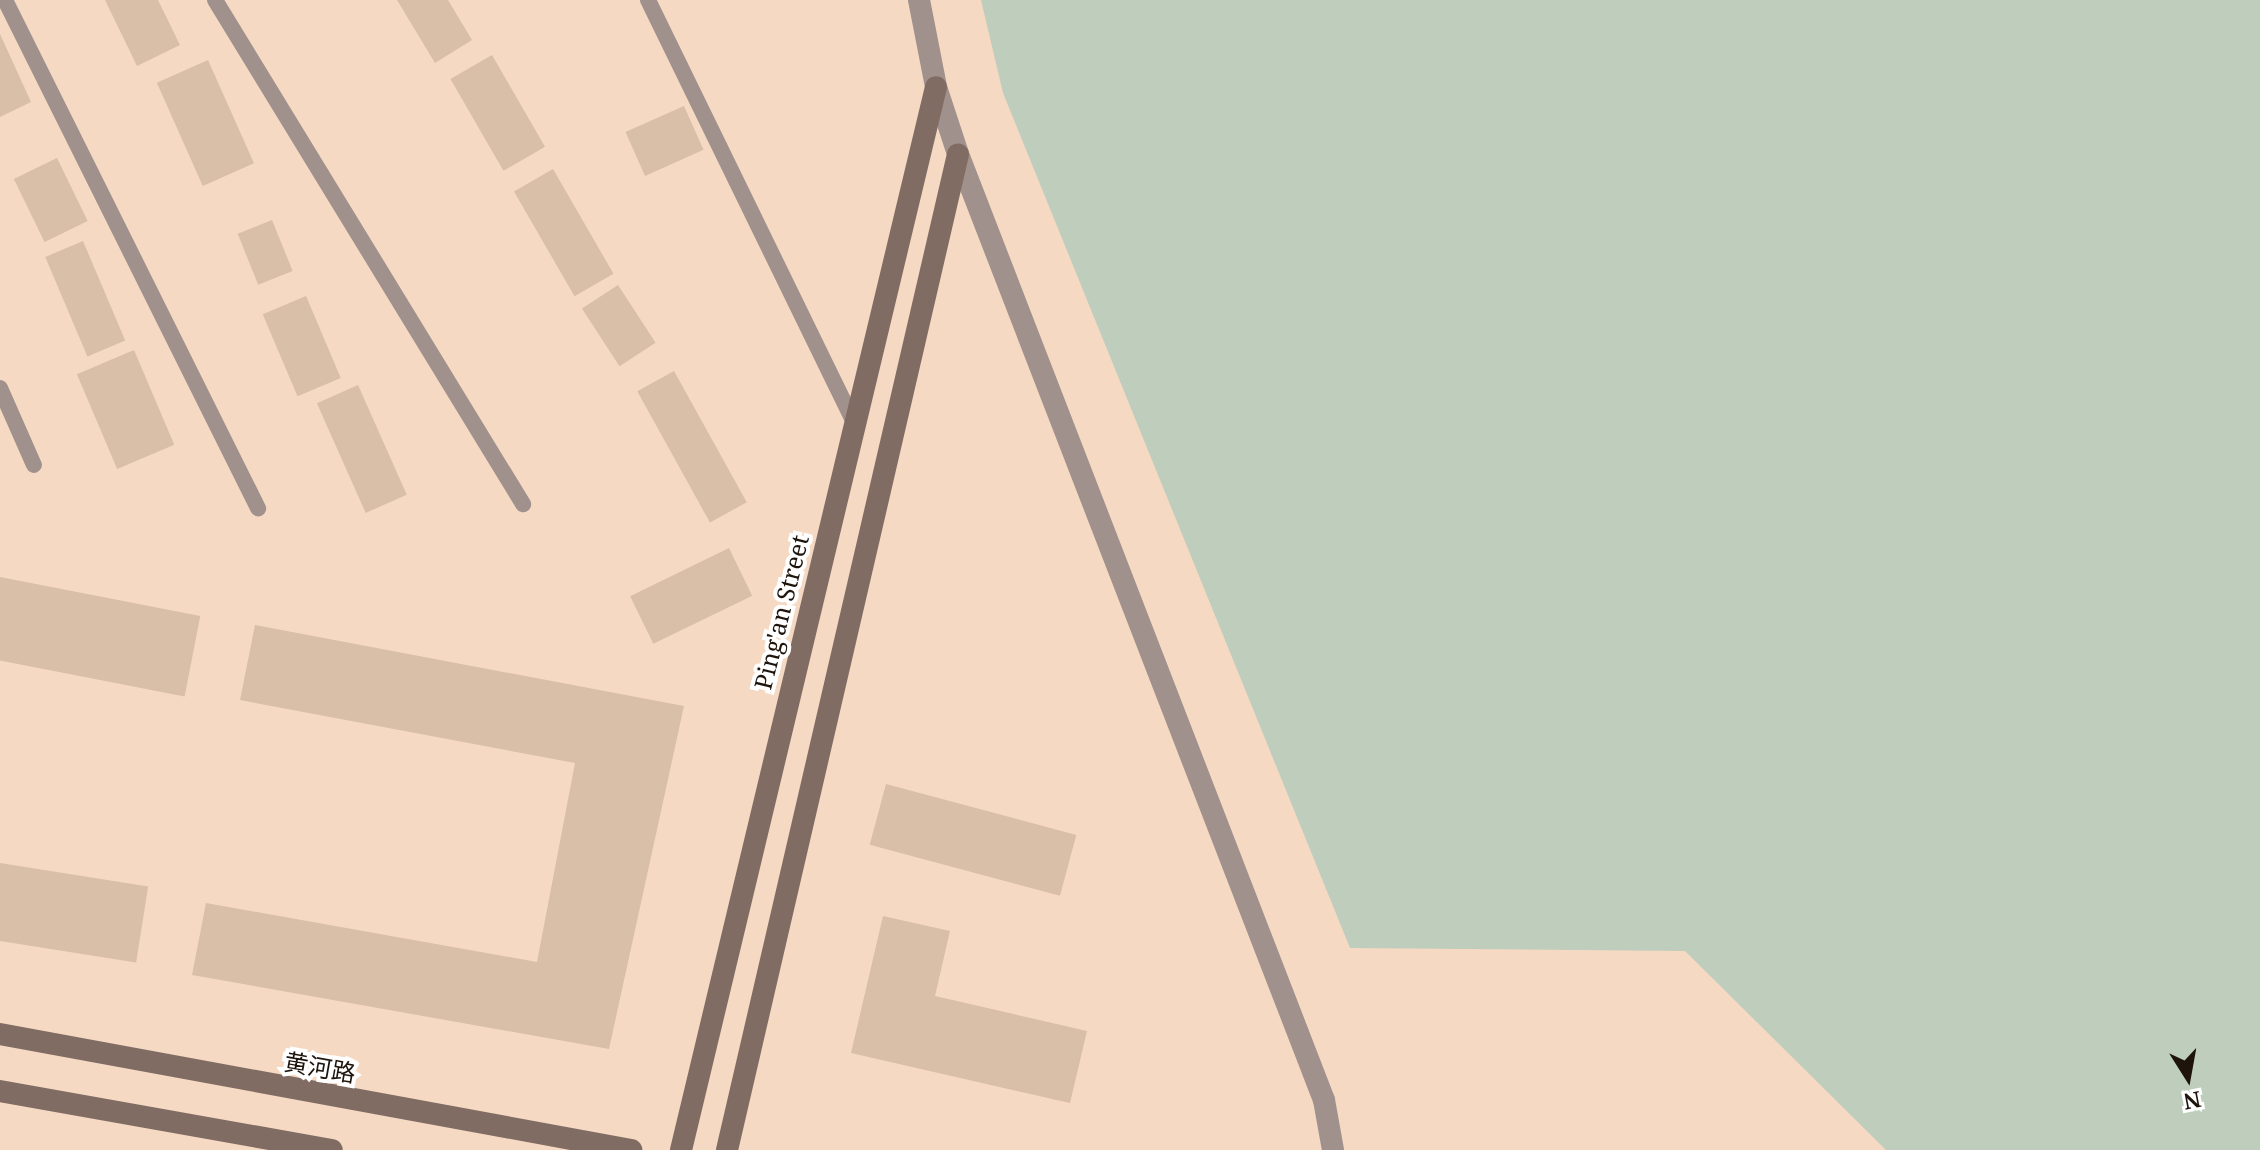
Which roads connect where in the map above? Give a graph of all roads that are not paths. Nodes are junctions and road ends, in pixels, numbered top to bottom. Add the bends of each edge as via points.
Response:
1 (5, 0) edge
2 (215, 0) edge
3 (648, 0) edge
4 (919, 0) edge
5 (936, 87) junction
6 (958, 154) junction
7 (0, 388) edge
8 (854, 422) junction
9 (34, 465) dead end
10 (523, 504) dead end
11 (258, 508) dead end
12 (0, 1034) edge
13 (0, 1091) edge
14 (332, 1150) edge
15 (631, 1150) edge
16 (681, 1150) edge
17 (727, 1150) edge
18 (1333, 1150) edge

1 - 11 lane
2 - 10 lane
3 - 8 lane
4 - 5 street
5 - 6 street
5 - 8 main road, Ping'an Street
6 - 17 main road
6 - 18 street via 1324,1100
7 - 9 lane
8 - 16 main road, Ping'an Street
12 - 15 main road, 黄河路
13 - 14 main road

